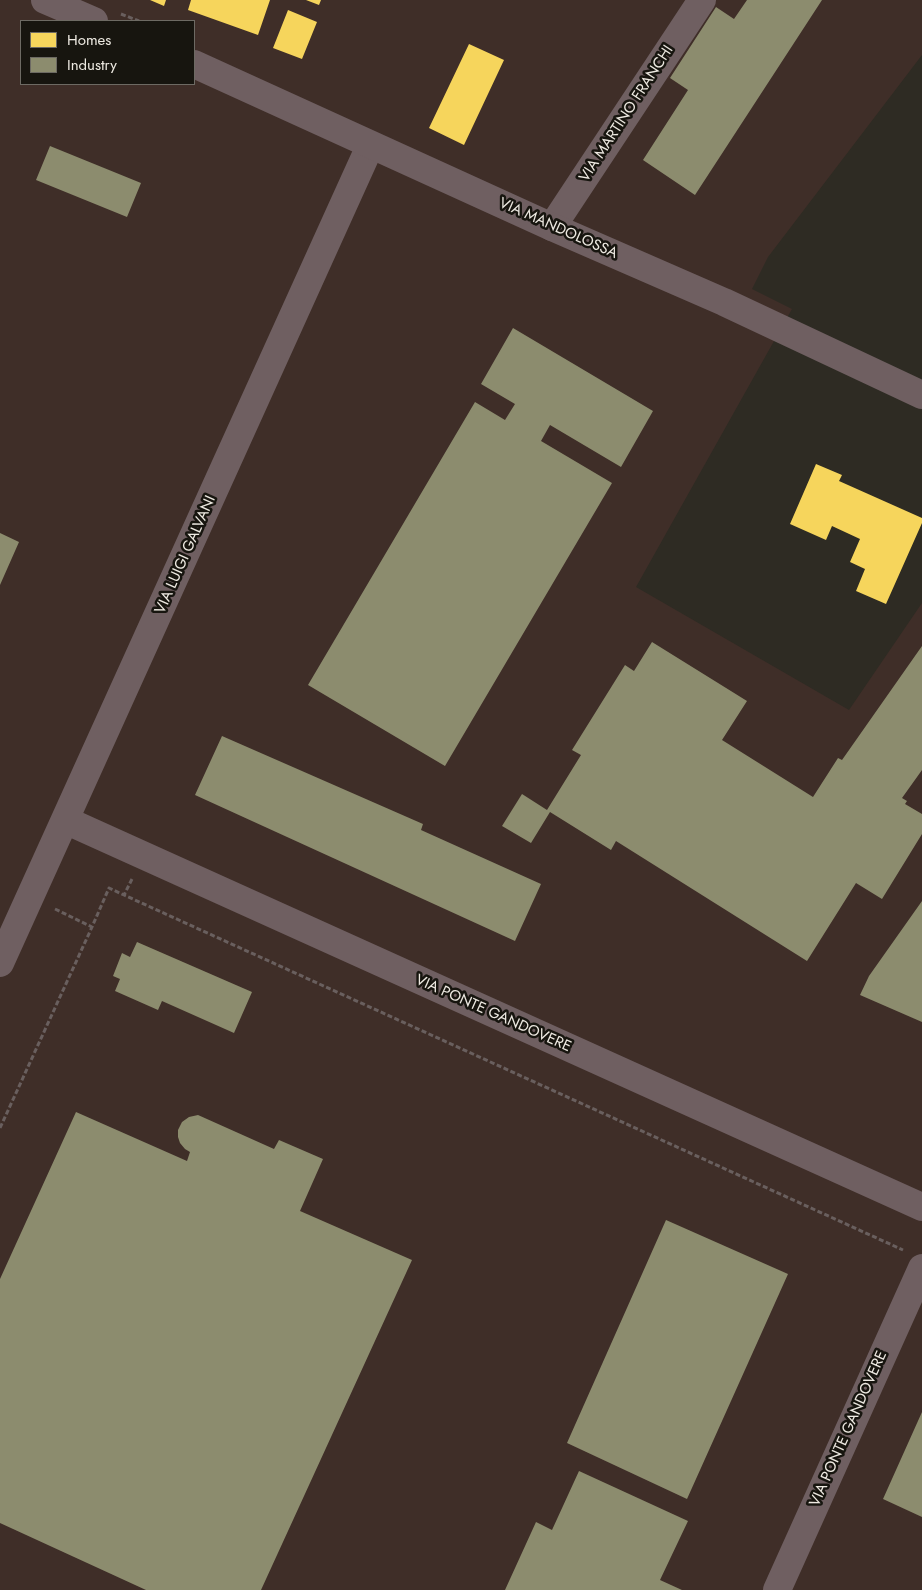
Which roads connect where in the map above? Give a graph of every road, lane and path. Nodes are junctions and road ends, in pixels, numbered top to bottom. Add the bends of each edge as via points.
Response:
1 (45, 0) edge
2 (702, 0) edge
3 (92, 20) edge
4 (195, 64) edge
5 (370, 146) junction
6 (552, 227) junction
7 (922, 395) edge
8 (65, 820) junction
9 (134, 873) dead end
10 (124, 895) junction
11 (52, 908) dead end
12 (92, 927) junction
13 (0, 963) edge
14 (0, 1128) edge
15 (922, 1207) edge
16 (913, 1259) edge
17 (777, 1590) edge

1 - 3 street
2 - 6 street, VIA MARTINO FRANCHI
4 - 5 street, VIA MANDOLOSSA
5 - 6 street, VIA MANDOLOSSA
5 - 8 street, VIA LUIGI GALVANI
6 - 7 street, VIA MANDOLOSSA via 724,302
8 - 13 street, VIA LUIGI GALVANI
8 - 15 street, VIA PONTE GANDOVERE
9 - 10 path
10 - 12 path via 109,888
10 - 16 path
11 - 12 path
12 - 14 path
16 - 17 street, VIA PONTE GANDOVERE

